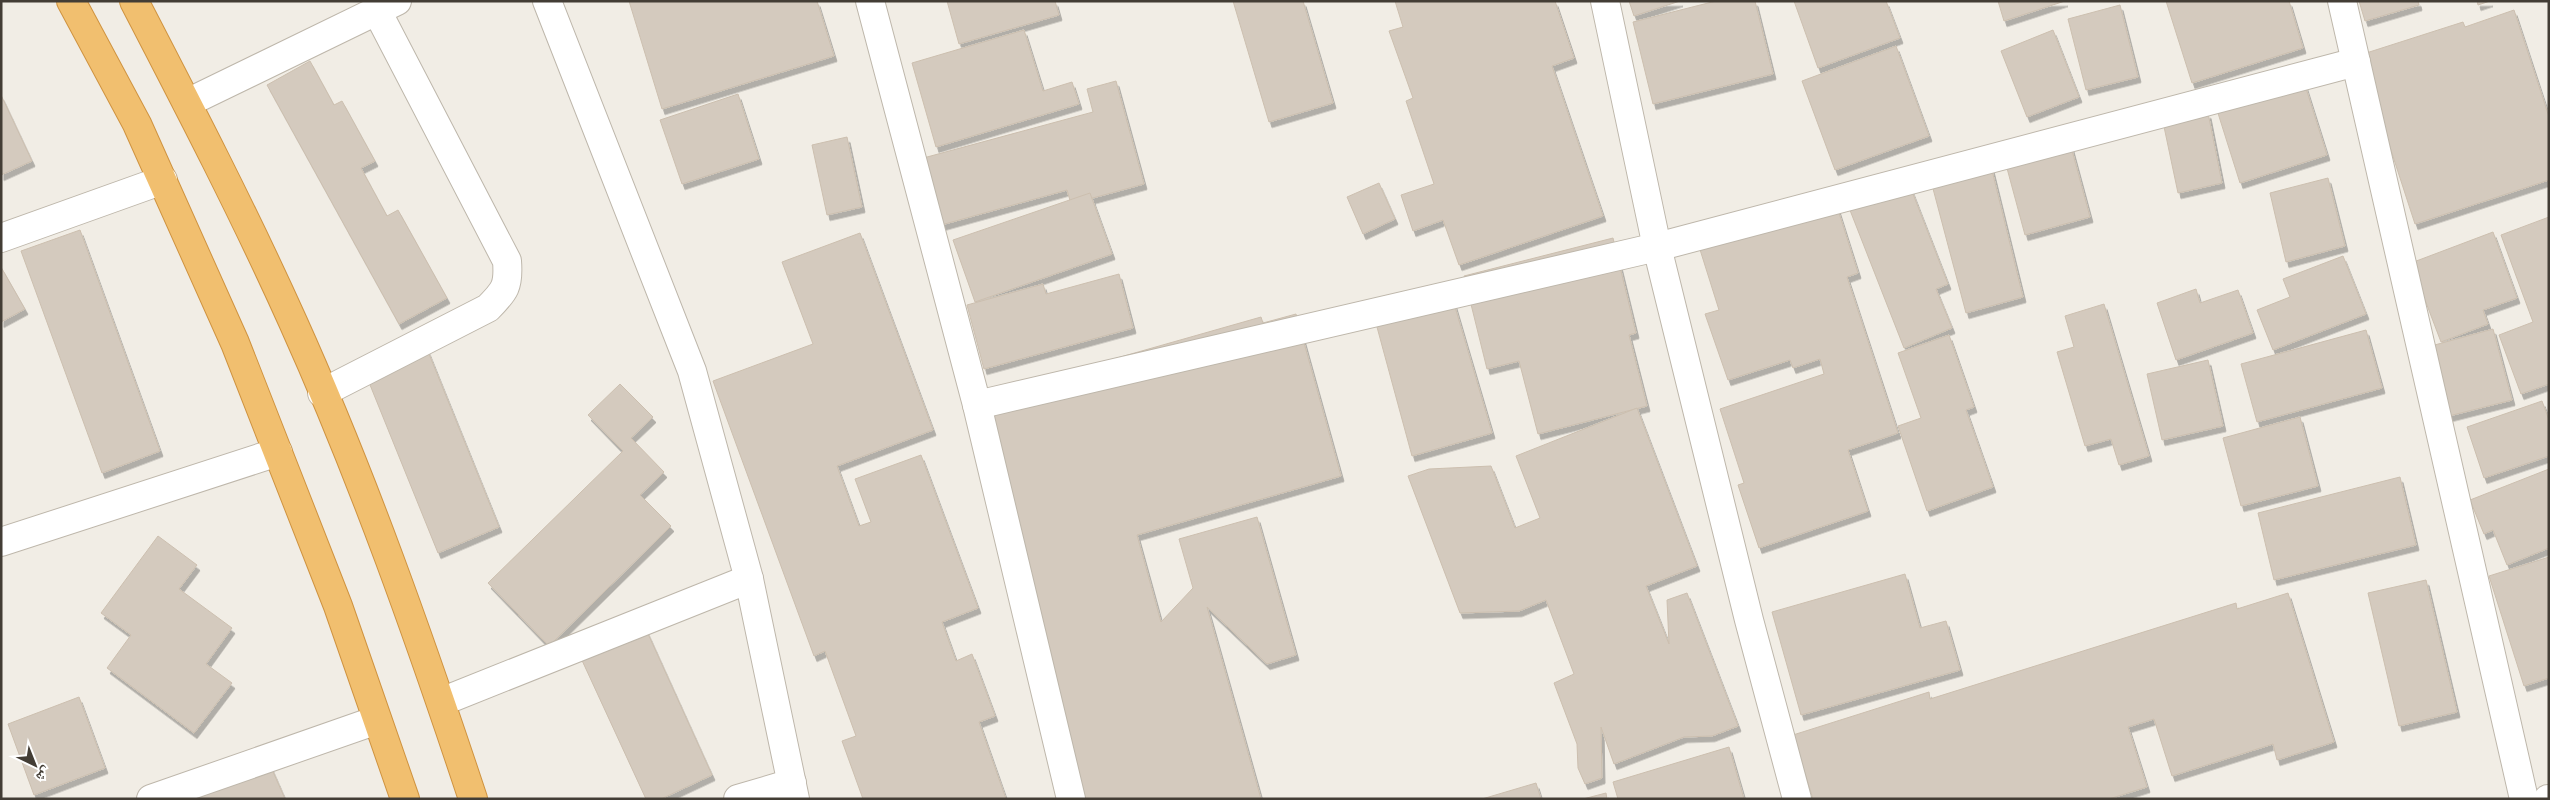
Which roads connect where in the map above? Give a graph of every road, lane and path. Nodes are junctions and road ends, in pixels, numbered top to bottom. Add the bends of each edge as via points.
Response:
1 (71, 1) edge
2 (134, 1) edge
3 (547, 1) edge
4 (870, 1) edge
5 (1605, 1) edge
6 (2342, 1) edge
7 (386, 6) edge
8 (2356, 62) junction
9 (187, 103) junction
10 (163, 180) junction
11 (1, 238) edge
12 (1657, 247) junction
13 (322, 393) junction
14 (977, 405) junction
15 (278, 452) junction
16 (1, 542) edge
17 (749, 579) junction
18 (441, 702) junction
19 (378, 720) junction
20 (793, 791) edge
21 (151, 799) edge
22 (404, 799) edge
23 (473, 799) edge
24 (738, 799) edge
25 (1071, 799) edge
26 (1797, 799) edge
27 (2524, 799) edge

1 - 10 highway
2 - 9 highway
3 - 17 street via 692,371
4 - 14 street
5 - 12 street
6 - 8 street
7 - 9 street
7 - 13 street via 507,261 509,280 488,308
8 - 12 street
8 - 27 street
9 - 13 highway via 293,322
10 - 11 street
10 - 15 highway via 235,343
12 - 14 street
12 - 26 street via 1749,620
13 - 18 highway via 371,512
14 - 25 street
15 - 16 street
15 - 19 highway
17 - 18 street
17 - 20 street
18 - 23 highway
19 - 21 street
19 - 22 highway
20 - 24 street

